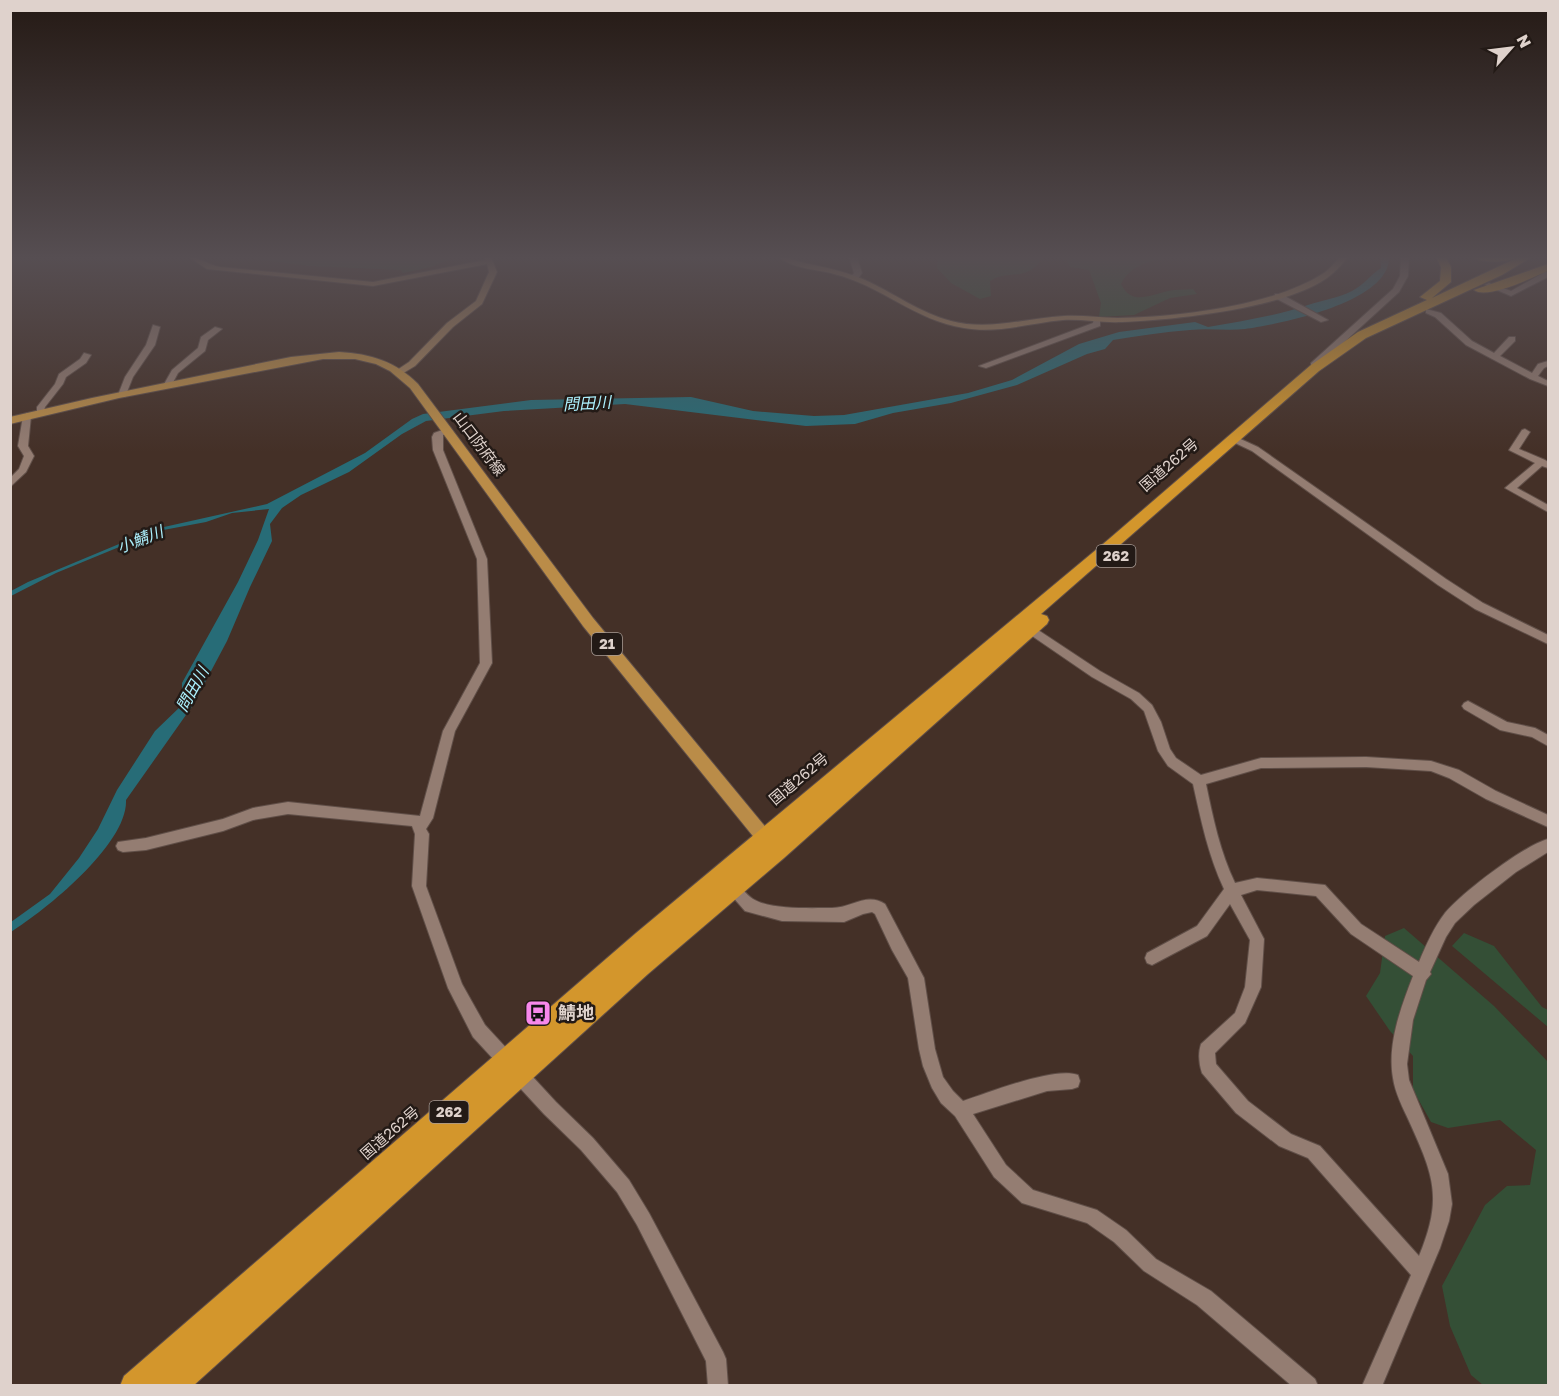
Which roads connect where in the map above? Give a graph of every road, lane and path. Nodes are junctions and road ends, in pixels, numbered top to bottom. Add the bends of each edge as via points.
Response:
1 (454, 322) edge
2 (947, 322) edge
3 (1026, 322) edge
4 (1097, 322) edge
5 (1363, 322) edge
6 (1381, 322) edge
7 (1390, 322) edge
8 (1406, 322) edge
9 (1446, 322) edge
10 (156, 327) dead end
11 (218, 329) dead end
12 (1368, 332) junction
13 (1512, 339) dead end
14 (87, 355) dead end
15 (1495, 357) junction
16 (1548, 363) edge
17 (983, 366) dead end
18 (400, 372) junction
19 (1533, 377) junction
20 (1548, 384) edge
21 (167, 386) junction
22 (1290, 389) junction
23 (122, 394) junction
24 (40, 413) junction
25 (27, 416) junction
26 (10, 421) edge
27 (447, 430) junction
28 (1525, 432) dead end
29 (1239, 441) junction
30 (1545, 464) edge
31 (10, 484) edge
32 (1548, 508) edge
33 (1026, 625) junction
34 (1548, 640) edge
35 (1468, 706) dead end
36 (1548, 741) edge
37 (1199, 781) junction
38 (1548, 821) edge
39 (420, 827) junction
40 (1548, 844) edge
41 (771, 845) junction
42 (123, 846) dead end
43 (732, 888) junction
44 (1231, 891) junction
45 (1152, 958) dead end
46 (1423, 974) junction
47 (513, 1069) junction
48 (1072, 1081) dead end
49 (961, 1110) junction
50 (1421, 1272) junction
51 (134, 1386) edge
52 (171, 1386) edge
53 (718, 1386) edge
54 (1308, 1386) edge
55 (1372, 1386) edge

1 - 18 street
2 - 3 street via 989,326
4 - 17 street
5 - 22 street
6 - 12 highway
7 - 12 highway, 国道262号 / 262
8 - 29 highway, 国道262号 / 262 via 1318,376
9 - 15 street via 1468,343
10 - 23 street via 154,342
11 - 21 street via 204,339 202,349 175,372
12 - 22 highway, 国道262号 / 262
13 - 15 street
14 - 24 street via 62,376
15 - 19 street
16 - 19 street
18 - 21 main road, 山口防府線 / 21 via 369,358 328,356
18 - 27 main road, 山口防府線 / 21
19 - 20 street
21 - 23 main road, 山口防府線 / 21
22 - 29 highway, 国道262号 / 262
23 - 24 main road, 山口防府線 / 21
24 - 25 main road, 山口防府線 / 21
25 - 26 main road, 山口防府線 / 21
25 - 31 street via 23,446 29,456
27 - 39 street via 439,433 438,450 482,559 486,663 449,731 426,818
27 - 41 main road, 山口防府線 / 21 via 588,622
28 - 30 street via 1514,450
29 - 33 highway, 国道262号 / 262
29 - 34 street via 1479,606
30 - 32 street via 1510,488
33 - 37 street via 1088,669 1135,696 1148,708 1172,762
33 - 41 highway, 国道262号 / 262
35 - 36 street via 1504,726 1535,733
37 - 38 street via 1261,763 1431,766
37 - 44 street via 1216,851
39 - 42 street via 410,820 288,808 146,844
39 - 47 street via 419,886 456,988 479,1030
40 - 46 street via 1451,917
41 - 43 highway, 国道262号 / 262
41 - 47 highway, 国道262号 / 262 via 644,940
43 - 47 highway, 国道262号 / 262
43 - 49 street via 750,906 782,914 844,915 874,905 880,909 915,975 931,1068 951,1103
44 - 45 street via 1202,931
44 - 46 street via 1257,884 1320,890 1356,929
44 - 50 street via 1257,939 1253,987 1240,1018 1207,1050 1208,1067 1242,1107 1285,1140 1314,1152
46 - 50 street via 1407,1013 1398,1055 1400,1078 1439,1172 1443,1203
47 - 51 highway, 国道262号 / 262
47 - 52 highway, 国道262号 / 262
47 - 53 street via 623,1186 716,1359
48 - 49 street via 1047,1083
49 - 54 street via 1000,1171 1028,1197 1091,1216 1120,1236 1150,1265 1204,1298
50 - 55 street

